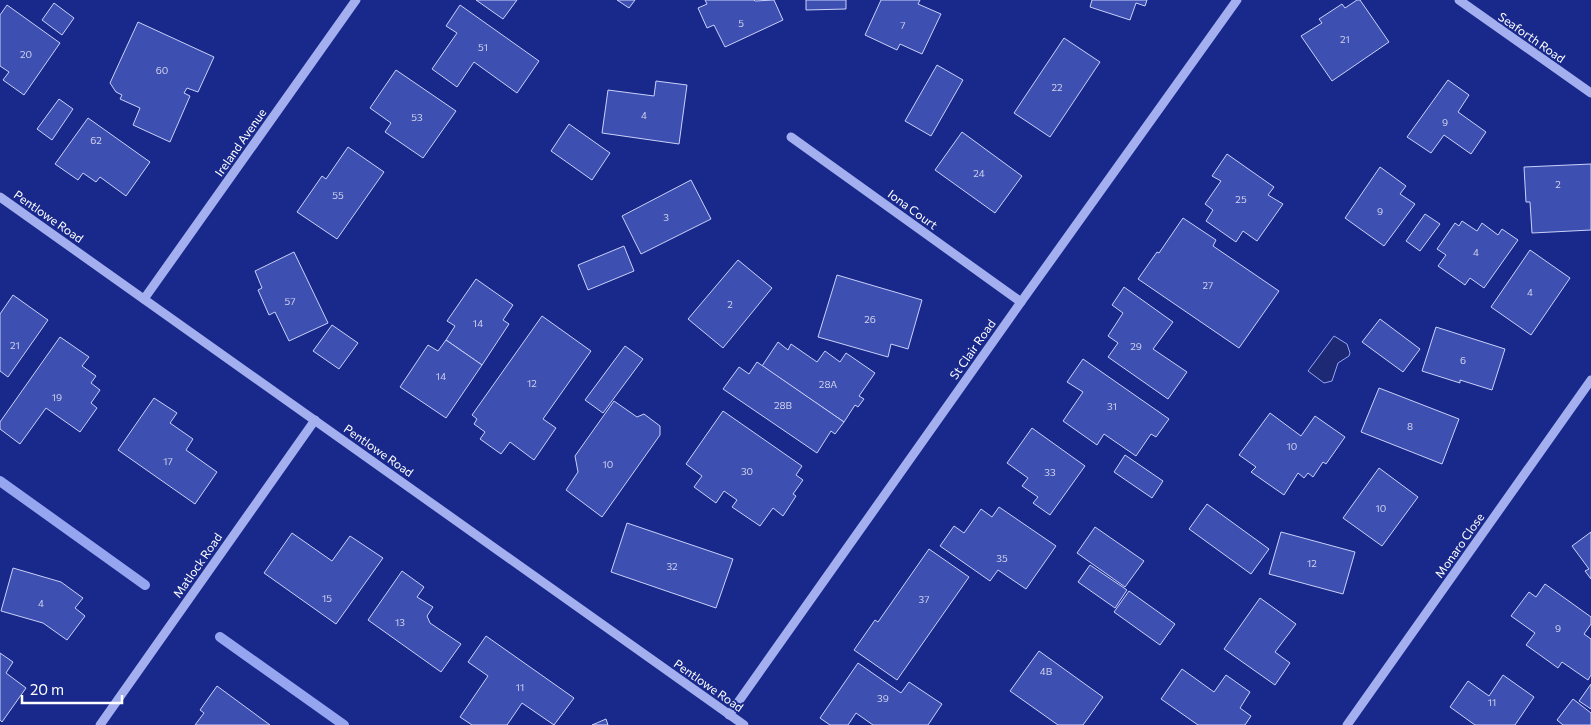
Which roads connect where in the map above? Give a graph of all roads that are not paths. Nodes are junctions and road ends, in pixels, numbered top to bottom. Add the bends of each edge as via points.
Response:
1 (356, 0) edge
2 (1237, 0) edge
3 (1459, 0) edge
4 (1591, 93) edge
5 (791, 137) dead end
6 (0, 197) edge
7 (144, 299) junction
8 (1021, 302) junction
9 (1591, 380) edge
10 (315, 420) junction
11 (729, 715) junction
12 (100, 725) edge
13 (744, 725) edge
14 (1347, 725) edge

1 - 7 street, Ireland Avenue
2 - 8 street, St Clair Road
3 - 4 street, Seaforth Road
5 - 8 street, Iona Court
6 - 7 street, Pentlowe Road
7 - 10 street, Pentlowe Road
8 - 11 street, St Clair Road
9 - 14 street, Monaro Close
10 - 11 street, Pentlowe Road
10 - 12 street, Matlock Road
11 - 13 street, Pentlowe Road

